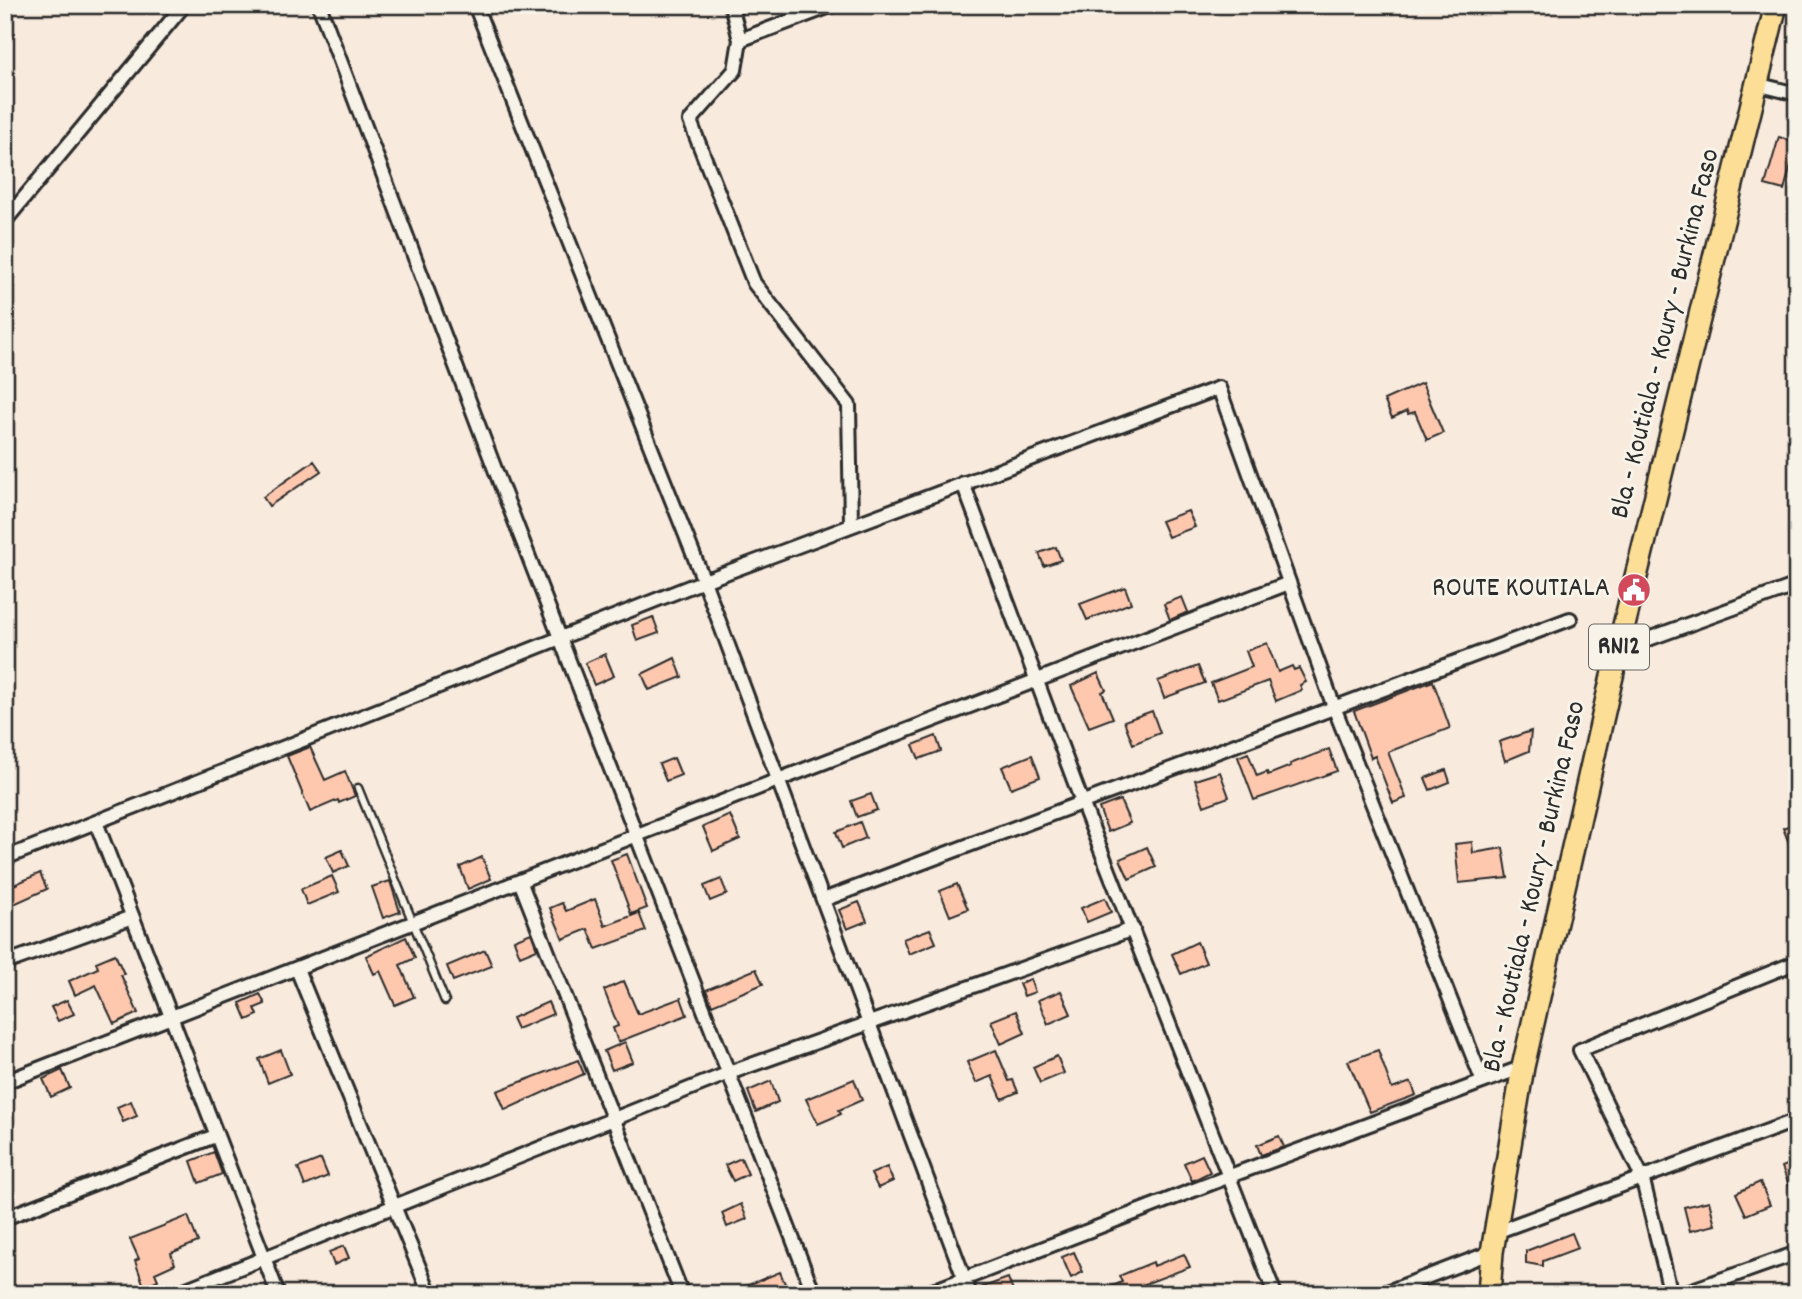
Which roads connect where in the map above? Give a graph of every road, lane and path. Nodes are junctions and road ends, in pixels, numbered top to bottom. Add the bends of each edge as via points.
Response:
1 (184, 5) edge
2 (319, 5) edge
3 (475, 5) edge
4 (731, 5) edge
5 (833, 5) edge
6 (1776, 5) edge
7 (740, 40) junction
8 (1756, 84) junction
9 (1797, 94) edge
10 (5, 221) edge
11 (963, 483) junction
12 (851, 524) junction
13 (704, 581) junction
14 (1289, 583) junction
15 (1797, 585) edge
16 (1570, 619) dead end
17 (560, 638) junction
18 (1618, 650) junction
19 (1037, 680) junction
20 (1334, 708) junction
21 (778, 780) junction
22 (359, 788) dead end
23 (1082, 802) junction
24 (96, 822) junction
25 (636, 835) junction
26 (5, 858) edge
27 (520, 881) junction
28 (823, 900) junction
29 (132, 916) junction
30 (413, 923) junction
31 (1133, 929) junction
32 (1797, 962) edge
33 (5, 963) edge
34 (297, 969) junction
35 (445, 1001) dead end
36 (172, 1018) junction
37 (869, 1023) junction
38 (1523, 1067) junction
39 (729, 1073) junction
40 (5, 1082) edge
41 (1483, 1082) junction
42 (613, 1119) junction
43 (1797, 1120) edge
44 (215, 1136) junction
45 (1230, 1176) junction
46 (1642, 1177) junction
47 (394, 1206) junction
48 (5, 1217) edge
49 (1494, 1242) junction
50 (1797, 1253) edge
51 (264, 1258) junction
52 (964, 1279) junction
53 (174, 1294) edge
54 (278, 1294) edge
55 (430, 1294) edge
56 (682, 1294) edge
57 (814, 1294) edge
58 (925, 1294) edge
59 (970, 1294) edge
60 (1275, 1294) edge
61 (1382, 1294) edge
62 (1489, 1294) edge
63 (1671, 1294) edge
64 (1681, 1294) edge

1 - 10 street
2 - 17 street
3 - 13 street
4 - 7 street
5 - 7 street
6 - 8 main road, Bla - Koutiala - Koury - Burkina Faso / RN12
7 - 12 street via 735,70 690,121 754,283 849,405
8 - 9 street
8 - 18 main road, Bla - Koutiala - Koury - Burkina Faso / RN12
11 - 12 street
11 - 14 street via 1219,388
11 - 19 street
12 - 13 street
13 - 17 street
13 - 21 street
14 - 19 street
14 - 20 street
15 - 18 street
16 - 20 street
17 - 24 street
17 - 25 street
18 - 38 main road, Bla - Koutiala - Koury - Burkina Faso / RN12
19 - 21 street
19 - 23 street
20 - 23 street
20 - 41 street
21 - 25 street
21 - 28 street
22 - 30 lane
23 - 28 street
23 - 31 street
24 - 26 street
24 - 29 street
25 - 27 street
25 - 39 street
27 - 30 street
27 - 42 street
28 - 37 street
29 - 33 street
29 - 36 street
30 - 34 street
30 - 35 lane
31 - 37 street
31 - 45 street
32 - 46 street via 1580,1050
34 - 36 street
34 - 47 street
36 - 40 street
36 - 44 street
37 - 39 street
37 - 52 street
38 - 41 street
38 - 49 main road, Bla - Koutiala - Koury - Burkina Faso / RN12
39 - 42 street
39 - 57 street
41 - 45 street
42 - 47 street
42 - 56 street
43 - 46 street
44 - 48 street
44 - 51 street
45 - 52 street
45 - 60 street
46 - 49 street
46 - 63 street
47 - 51 street
47 - 55 street
49 - 61 street
49 - 62 main road, Bla - Koutiala - Koury - Burkina Faso / RN12
50 - 64 street
51 - 53 street
51 - 54 street
52 - 58 street
52 - 59 street

